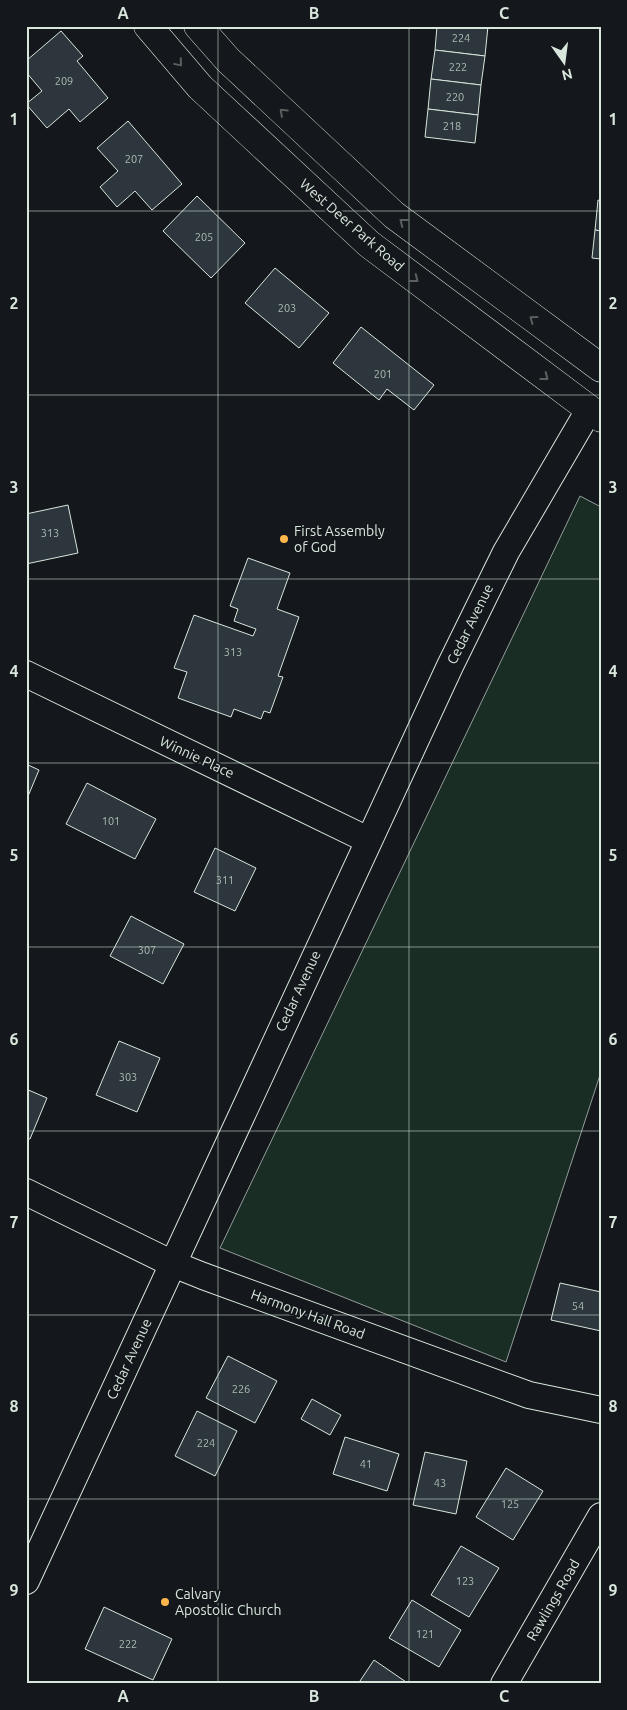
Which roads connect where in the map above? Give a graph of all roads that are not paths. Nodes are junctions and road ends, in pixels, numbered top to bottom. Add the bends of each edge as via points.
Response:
1 (148, 26) edge
2 (198, 26) edge
3 (601, 368) edge
4 (595, 414) edge
5 (26, 674) edge
6 (368, 840) junction
7 (26, 1192) edge
8 (173, 1264) junction
9 (601, 1410) edge
10 (601, 1516) edge
11 (26, 1581) edge
12 (504, 1684) edge

1 -> 4 street, West Deer Park Road via 200,87 369,244
3 -> 2 street via 394,215 228,60
4 - 6 street, Cedar Avenue via 506,552
5 - 6 street, Winnie Place
6 - 8 street, Cedar Avenue
7 - 8 street, Harmony Hall Road
8 - 9 street, Harmony Hall Road via 529,1395
8 - 11 street, Cedar Avenue
10 - 12 street, Rawlings Road

